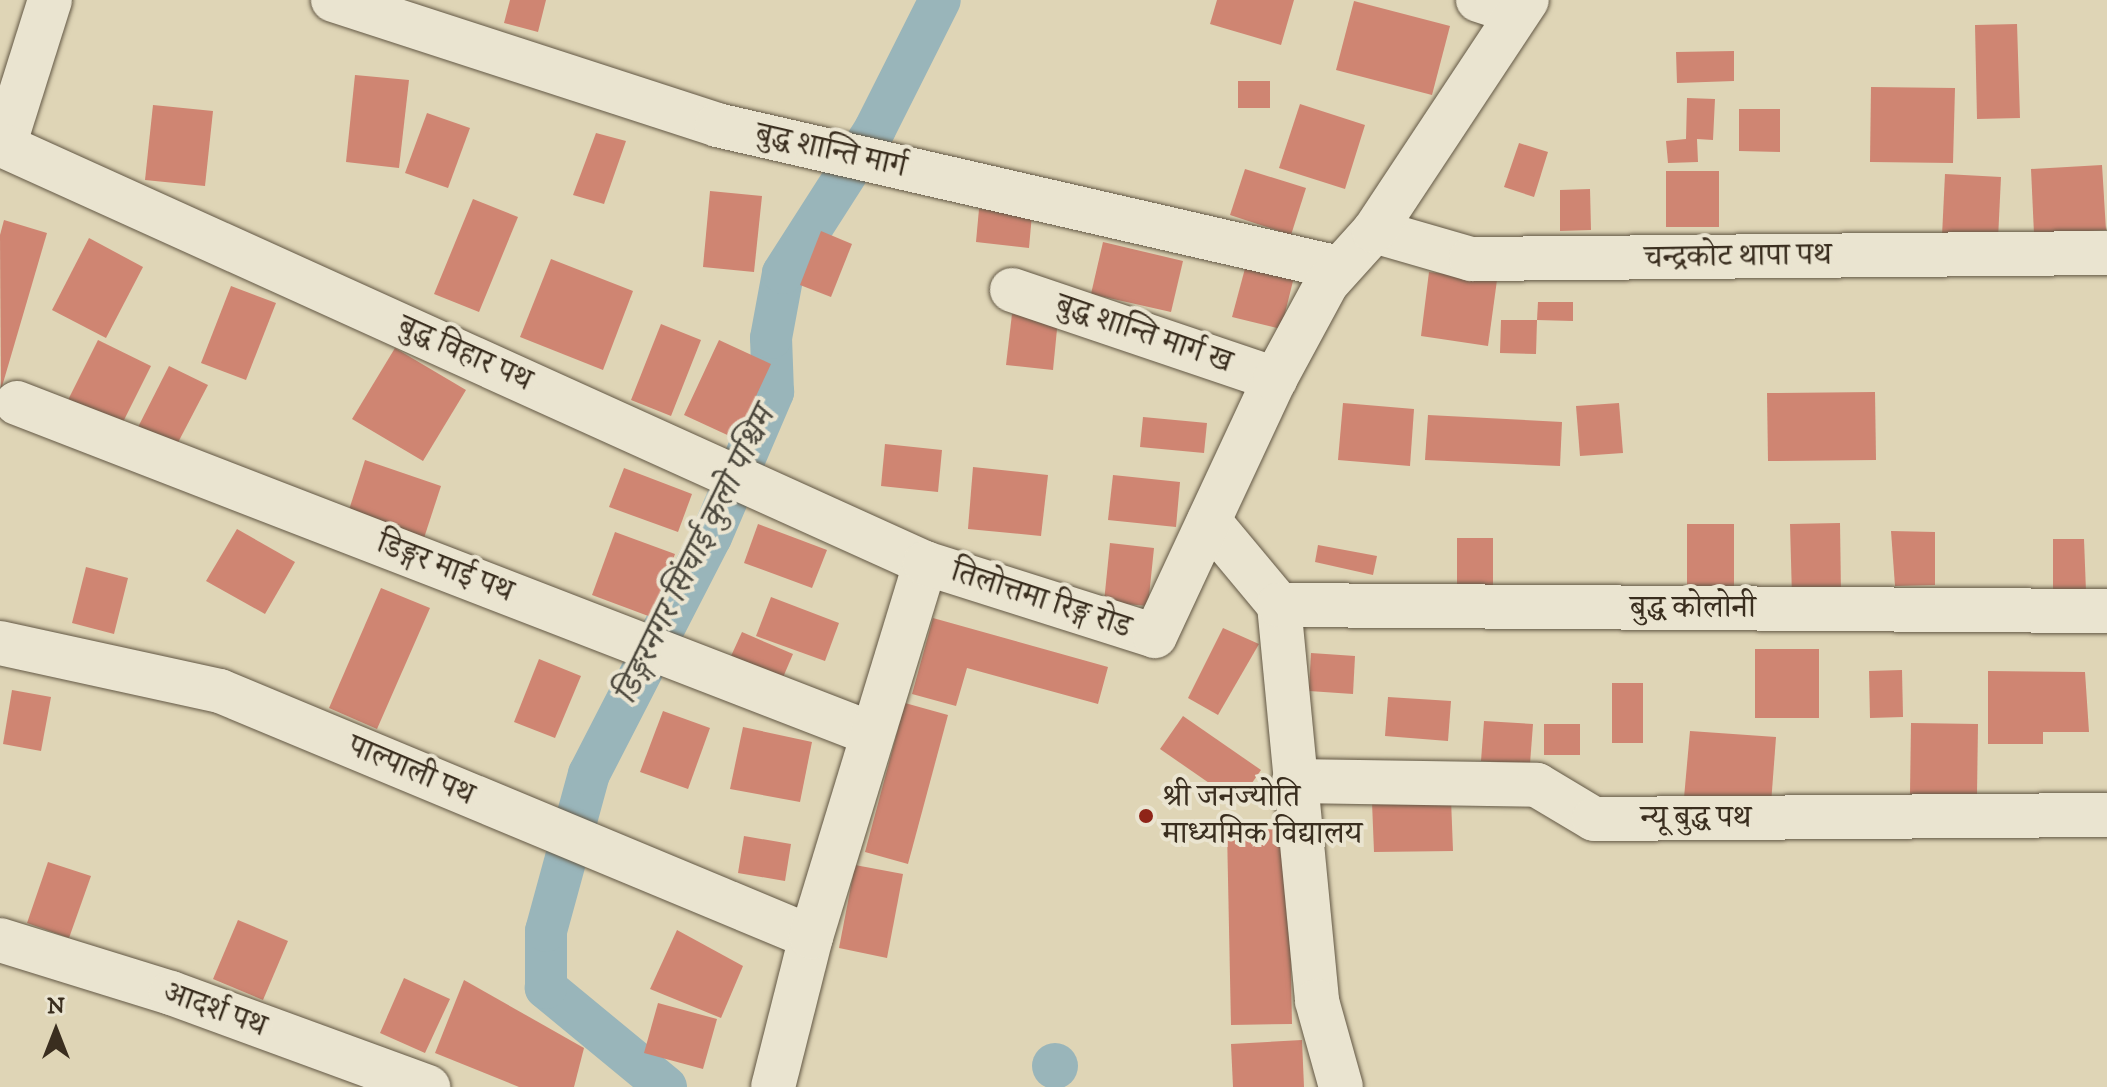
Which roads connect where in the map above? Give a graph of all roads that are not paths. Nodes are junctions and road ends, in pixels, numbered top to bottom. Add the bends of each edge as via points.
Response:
1 (50, 0) edge
2 (333, 0) edge
3 (1507, 4) edge
4 (1374, 231) junction
5 (2107, 253) edge
6 (1339, 268) junction
7 (1012, 290) dead end
8 (1275, 379) junction
9 (17, 403) dead end
10 (1209, 521) junction
11 (925, 563) junction
12 (1279, 605) junction
13 (2107, 611) edge
14 (0, 643) edge
15 (872, 734) junction
16 (1294, 781) junction
17 (2107, 815) edge
18 (811, 937) junction
19 (0, 940) edge
20 (428, 1087) edge
21 (773, 1087) edge
22 (1341, 1087) edge

1 - 11 street, बुद्ध विहार पथ via 4,146
2 - 6 street, बुद्ध शान्ति मार्ग via 717,125
3 - 4 street, तिलोत्तमा रिङ्ग रोड
4 - 5 street, चन्द्रकोट थापा पथ via 1471,259
4 - 6 street, तिलोत्तमा रिङ्ग रोड
6 - 8 street, तिलोत्तमा रिङ्ग रोड
7 - 8 street, बुद्ध शान्ति मार्ग ख
8 - 10 street, तिलोत्तमा रिङ्ग रोड
9 - 15 street, डिङ्गर माई पथ
10 - 11 street, तिलोत्तमा रिङ्ग रोड via 1155,636
10 - 12 street
11 - 15 street, तिलोत्तमा रिङ्ग रोड
12 - 13 street, बुद्ध कोलोनी
12 - 16 street
14 - 18 street, पाल्पाली पथ via 220,691
15 - 18 street, तिलोत्तमा रिङ्ग रोड
16 - 17 street, न्यू बुद्ध पथ via 1537,785 1594,819
16 - 22 street via 1317,1001
18 - 21 street, तिलोत्तमा रिङ्ग रोड
19 - 20 street, आदर्श पथ via 171,993

